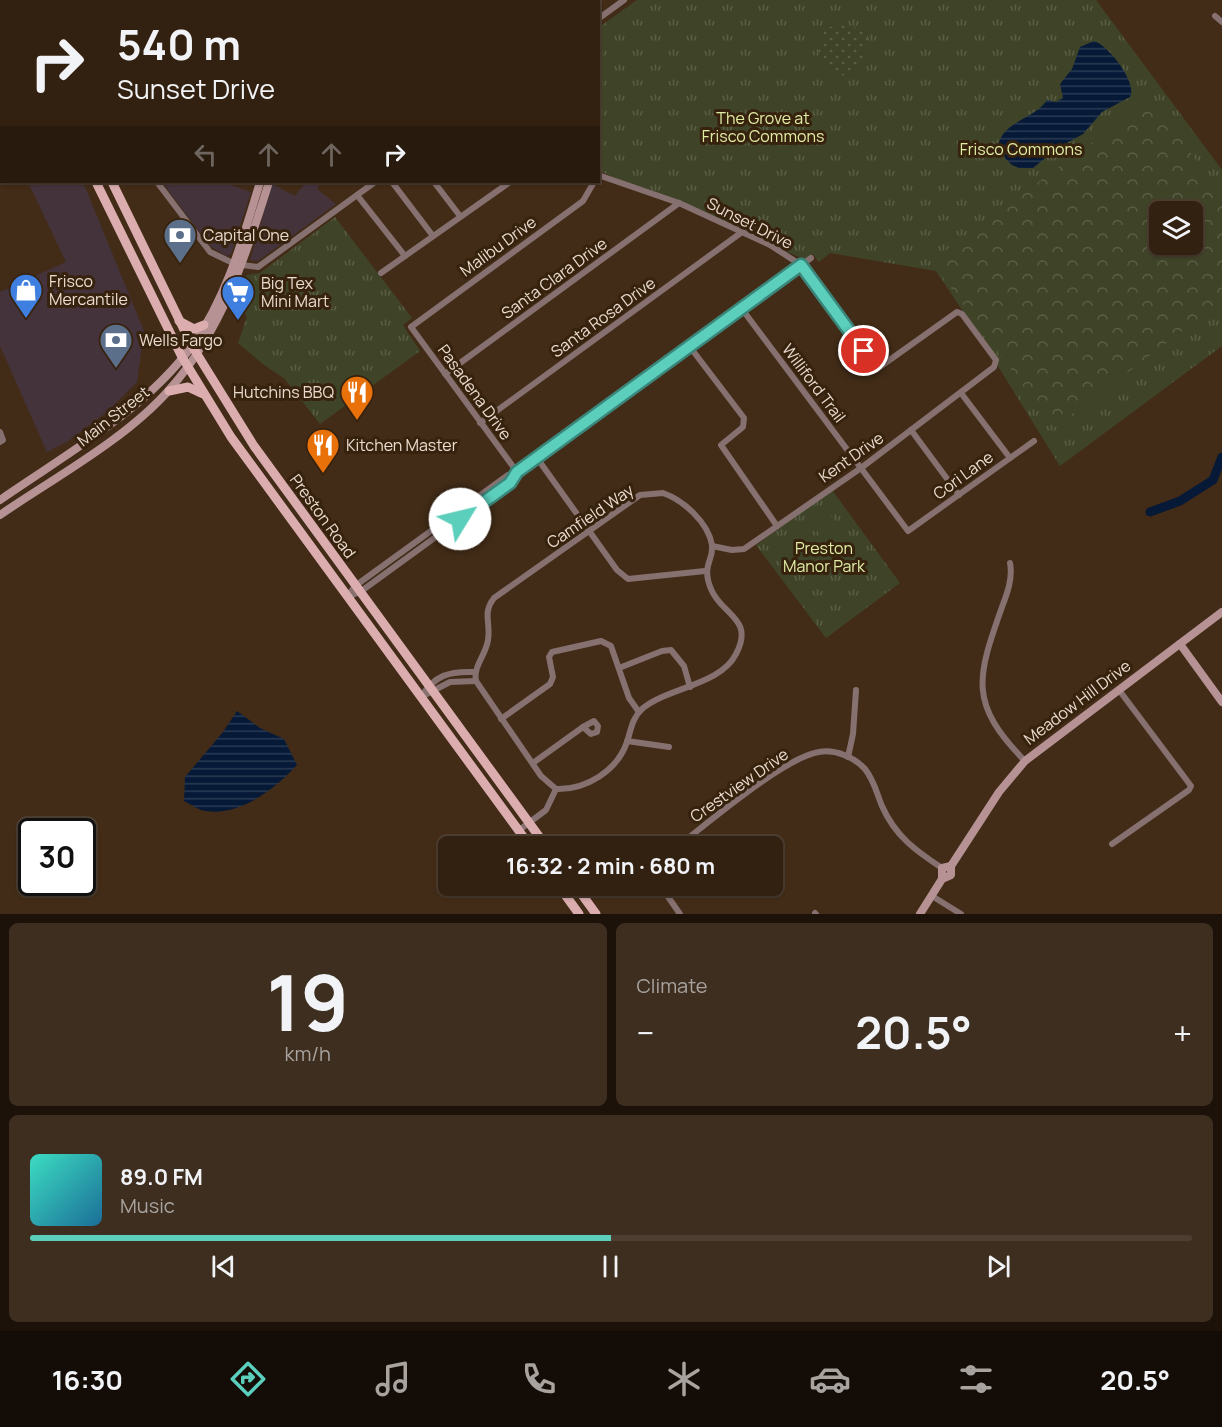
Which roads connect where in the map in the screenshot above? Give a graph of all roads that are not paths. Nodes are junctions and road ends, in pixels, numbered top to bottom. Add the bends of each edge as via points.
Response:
1 (624, 0) edge
2 (1215, 16) dead end
3 (600, 17) edge
4 (1222, 22) edge
5 (600, 175) edge
6 (96, 183) edge
7 (112, 183) edge
8 (158, 183) edge
9 (260, 183) edge
10 (269, 183) edge
11 (374, 183) edge
12 (393, 183) edge
13 (435, 183) edge
14 (509, 183) edge
15 (593, 183) edge
16 (357, 195) junction
17 (679, 203) junction
18 (460, 216) junction
19 (742, 232) junction
20 (433, 236) junction
21 (140, 242) junction
22 (126, 247) junction
23 (405, 256) junction
24 (810, 258) dead end
25 (238, 265) junction
26 (801, 265) junction
27 (381, 273) dead end
28 (742, 309) junction
29 (178, 320) junction
30 (204, 325) junction
31 (411, 327) joint
32 (690, 347) junction
33 (194, 350) junction
34 (182, 357) junction
35 (996, 363) joint
36 (188, 367) junction
37 (445, 374) junction
38 (169, 391) junction
39 (961, 393) junction
40 (205, 396) junction
41 (480, 423) junction
42 (911, 430) junction
43 (0, 432) edge
44 (2, 441) edge
45 (1034, 441) dead end
46 (537, 458) junction
47 (1010, 458) junction
48 (60, 459) junction
49 (861, 468) junction
50 (67, 469) junction
51 (517, 472) junction
52 (959, 495) junction
53 (290, 496) junction
54 (0, 500) edge
55 (279, 504) junction
56 (0, 515) edge
57 (777, 526) junction
58 (590, 531) junction
59 (908, 531) joint
60 (712, 546) junction
61 (1010, 563) dead end
62 (705, 571) junction
63 (358, 589) junction
64 (347, 597) junction
65 (1222, 612) edge
66 (1180, 644) junction
67 (619, 668) junction
68 (474, 672) junction
69 (476, 681) junction
70 (690, 687) junction
71 (431, 689) junction
72 (856, 690) dead end
73 (1119, 690) junction
74 (420, 697) junction
75 (1222, 702) edge
76 (639, 712) junction
77 (501, 719) junction
78 (583, 727) dead end
79 (627, 741) junction
80 (669, 747) dead end
81 (848, 757) junction
82 (1025, 761) junction
83 (533, 763) junction
84 (556, 789) junction
85 (529, 823) junction
86 (518, 831) junction
87 (522, 836) edge
88 (539, 836) edge
89 (691, 836) edge
90 (1112, 844) dead end
91 (946, 867) junction
92 (566, 896) edge
93 (583, 896) edge
94 (667, 896) edge
95 (932, 896) junction
96 (579, 914) edge
97 (596, 914) edge
98 (680, 914) edge
99 (920, 914) edge
100 (961, 914) edge

1 - 3 street
2 - 4 street
5 - 17 street, Sunset Drive
6 - 22 main road, Preston Road
7 - 21 main road, Preston Road
8 - 25 street via 210,252
9 - 25 main road, Main Street
10 - 25 main road, Main Street
11 - 16 street
12 - 20 street
13 - 18 street
14 - 18 street
15 - 31 street, Malibu Drive via 583,201
16 - 23 street
16 - 25 street via 258,267
17 - 19 street, Sunset Drive
17 - 37 street, Santa Clara Drive
18 - 20 street
19 - 26 street, Sunset Drive
19 - 41 street, Santa Rosa Drive
20 - 23 street
21 - 22 main road
21 - 29 main road, Preston Road
22 - 34 main road, Preston Road
23 - 27 street
24 - 26 street
25 - 30 main road, Main Street
25 - 33 main road, Main Street via 236,283
26 - 28 street
26 - 35 street, Sunset Drive via 877,369 953,313 962,314
28 - 32 street
28 - 49 street, Williford Trail
29 - 30 main road via 189,328
29 - 33 main road, Preston Road
30 - 33 main road, Main Street
31 - 37 street, Pasadena Drive
32 - 46 street
32 - 57 street via 744,418 743,427 721,445
33 - 34 main road, Main Street
33 - 36 main road, Main Street
33 - 53 main road, Preston Road
34 - 36 main road, Preston Road
34 - 48 main road, Main Street via 141,400
35 - 39 street, Kent Drive
36 - 38 main road, Main Street
36 - 40 main road, Preston Road
37 - 41 street, Pasadena Drive
38 - 40 main road via 188,387
38 - 50 main road, Main Street via 136,421
39 - 42 street, Kent Drive
39 - 47 street
40 - 55 main road, Preston Road
41 - 51 street, Pasadena Drive
42 - 49 street, Kent Drive
42 - 52 street
43 - 44 street
45 - 47 street, Cori Lane
46 - 51 street
46 - 58 street
47 - 52 street, Cori Lane
48 - 50 main road
48 - 54 main road, Main Street
49 - 57 street, Kent Drive
49 - 59 street, Williford Trail
50 - 56 main road, Main Street
51 - 63 street via 510,483
52 - 59 street, Cori Lane
53 - 55 main road
53 - 63 main road, Preston Road
55 - 64 main road, Preston Road
57 - 60 street, Kent Drive via 739,550
58 - 60 street, Camfield Way via 640,495 663,493 687,507
58 - 62 street via 617,570 628,579
58 - 68 street, Camfield Way via 494,598 486,611 488,639
60 - 62 street
61 - 82 street via 1006,596 985,654 982,680 989,714
62 - 70 street via 713,595 735,616 742,640 729,664
63 - 64 street
63 - 71 main road, Preston Road
64 - 74 main road, Preston Road
65 - 66 main road, Meadow Hill Drive
66 - 73 main road, Meadow Hill Drive
66 - 75 main road
67 - 70 street via 671,650 684,666
67 - 76 street via 629,698
67 - 77 street via 611,646 604,641 552,652 550,684
68 - 69 street
68 - 71 street via 450,672
69 - 71 street via 450,682
69 - 77 street
70 - 76 street
71 - 74 street
71 - 85 main road, Preston Road
72 - 81 street
73 - 82 main road, Meadow Hill Drive
73 - 90 street via 1191,786
74 - 86 main road, Preston Road
76 - 79 street
77 - 83 street
78 - 83 street
79 - 80 street
79 - 84 street via 615,764 596,779 574,788
81 - 89 street, Crestview Drive via 820,752 784,767
81 - 91 street via 865,769 895,831 918,853
82 - 91 main road, Meadow Hill Drive
83 - 84 street
84 - 85 street via 546,810
85 - 86 street
85 - 88 main road, Preston Road
86 - 87 main road, Preston Road
91 - 95 main road, Meadow Hill Drive via 951,875 942,879
92 - 96 main road
93 - 97 main road
94 - 98 street
95 - 99 main road, Meadow Hill Drive
95 - 100 street

